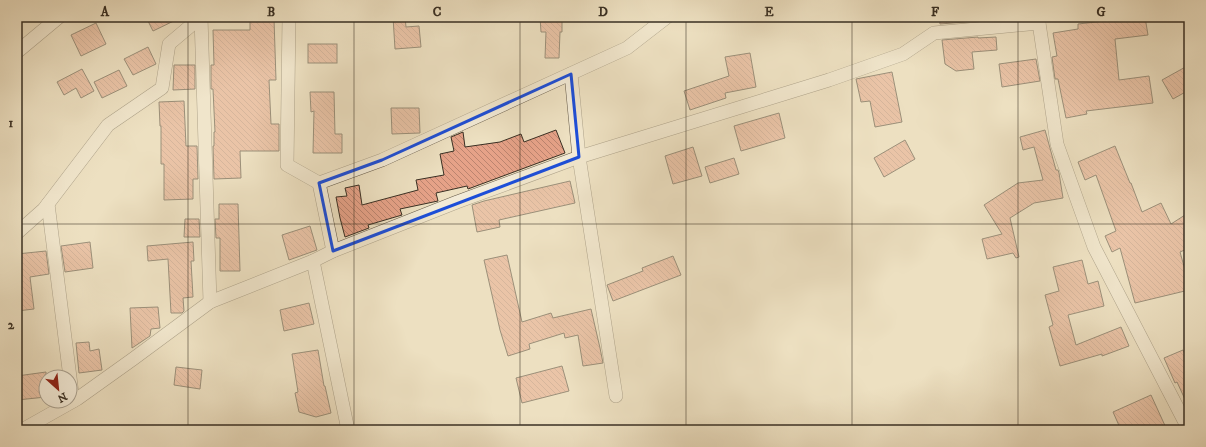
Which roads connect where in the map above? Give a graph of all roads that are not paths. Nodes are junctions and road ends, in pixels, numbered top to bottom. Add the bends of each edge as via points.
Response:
1 (59, 17) edge
2 (201, 17) edge
3 (289, 17) edge
4 (667, 17) edge
5 (1039, 20) edge
6 (17, 52) edge
7 (571, 74) junction
8 (579, 157) junction
9 (319, 183) junction
10 (48, 204) junction
11 (17, 233) edge
12 (333, 251) junction
13 (313, 261) junction
14 (210, 302) junction
15 (69, 369) edge
16 (616, 396) dead end
17 (78, 398) edge
18 (59, 409) edge
19 (22, 430) edge
20 (348, 430) edge
21 (1188, 430) edge

1 - 6 street
2 - 10 street via 169,44 162,88 108,125
2 - 14 street
3 - 9 street via 287,166
4 - 7 street via 627,48
5 - 8 street via 934,33 903,54 881,62
5 - 21 street via 1057,144 1094,247
7 - 8 street
7 - 9 street via 382,160
8 - 12 street
8 - 16 street
9 - 12 street
10 - 11 street
10 - 15 street
12 - 13 street
13 - 14 street
13 - 20 street
14 - 17 street
18 - 19 street

